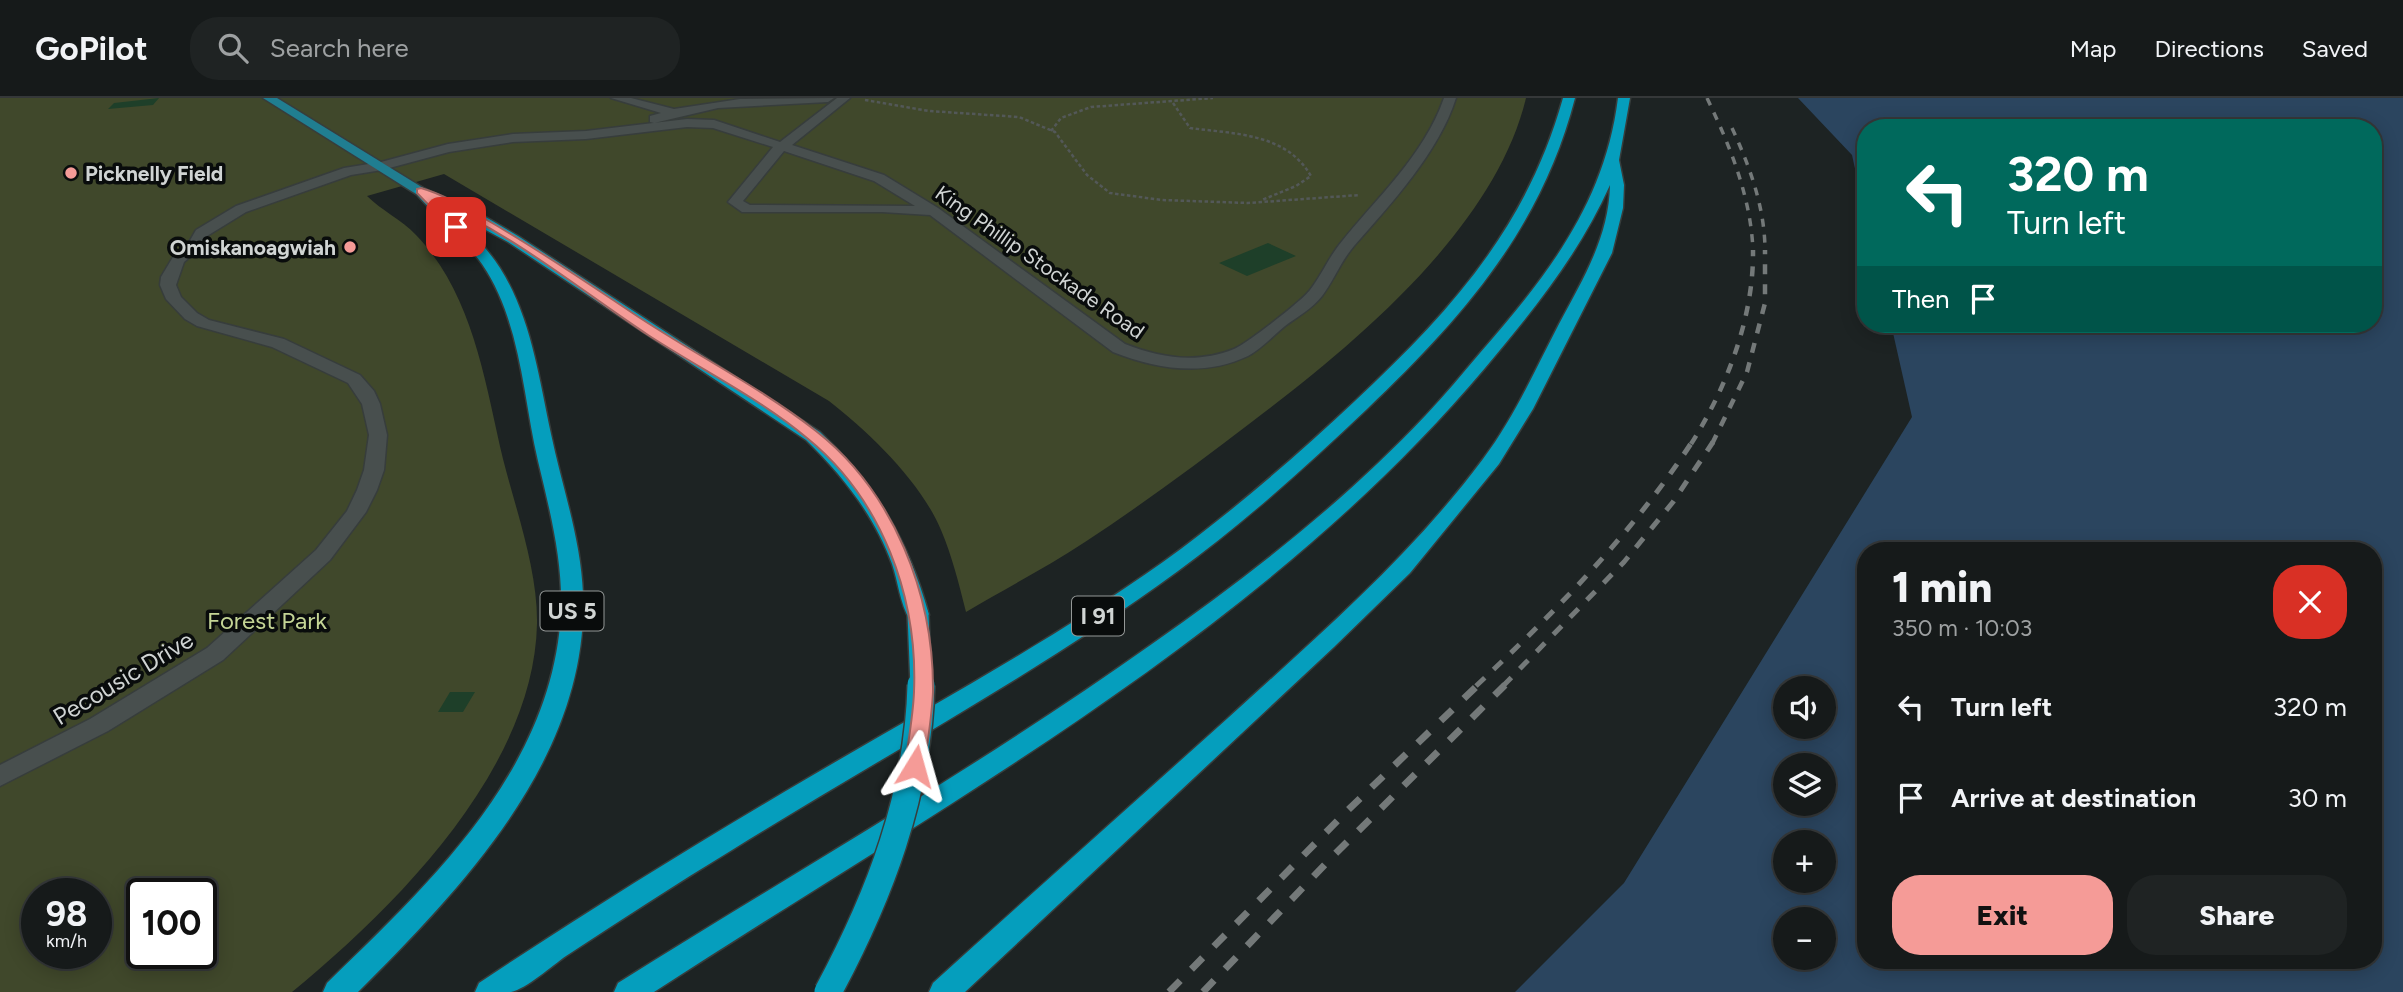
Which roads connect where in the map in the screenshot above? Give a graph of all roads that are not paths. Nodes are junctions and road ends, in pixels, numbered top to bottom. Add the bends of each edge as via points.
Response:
1 (269, 98) edge
2 (617, 98) edge
3 (828, 98) edge
4 (844, 98) edge
5 (1450, 98) edge
6 (1569, 98) edge
7 (1623, 98) edge
8 (672, 112) junction
9 (616, 132) junction
10 (784, 145) junction
11 (1613, 160) junction
12 (382, 166) junction
13 (421, 191) junction
14 (933, 211) junction
15 (0, 776) edge
16 (338, 992) edge
17 (490, 992) edge
18 (629, 992) edge
19 (828, 992) edge
20 (944, 992) edge

1 - 12 main road, US 5
2 - 8 street, King Phillip Stockade Road
3 - 8 street, King Phillip Stockade Road via 713,104
4 - 10 street
5 - 14 street, King Phillip Stockade Road via 1437,128 1392,193 1344,248 1315,295 1242,352 1225,358 1182,364 1147,359 1119,348
6 - 17 highway, I 91 via 1542,179 1479,279 1360,406 1233,517 1078,629 678,868
7 - 11 highway, I 91
8 - 9 street, King Phillip Stockade Road
9 - 10 street, King Phillip Stockade Road via 714,124
9 - 12 street, King Phillip Stockade Road via 481,142
10 - 14 street, King Phillip Stockade Road via 879,178
10 - 14 street via 735,202 747,209
11 - 18 highway, I 91 via 1602,190 1570,246 1483,364 1423,430 1301,541 1223,605 1132,669
11 - 20 highway via 1618,195 1604,253 1524,409 1472,487 1402,568 1326,642
12 - 13 main road, US 5
12 - 15 street, Pecousic Drive via 362,177 274,205 194,246 178,260 169,277 170,292 181,308 203,323 278,343 354,379 365,391 378,435 374,470 356,512 323,555 215,654 108,719
13 - 16 highway, US 5 via 492,266 510,305 563,531 572,591 571,633 555,706 511,793 436,891
13 - 19 highway, US 5, bridge via 513,239 813,436 848,469 873,503 898,551 918,615 923,692 918,750 895,848 864,925

